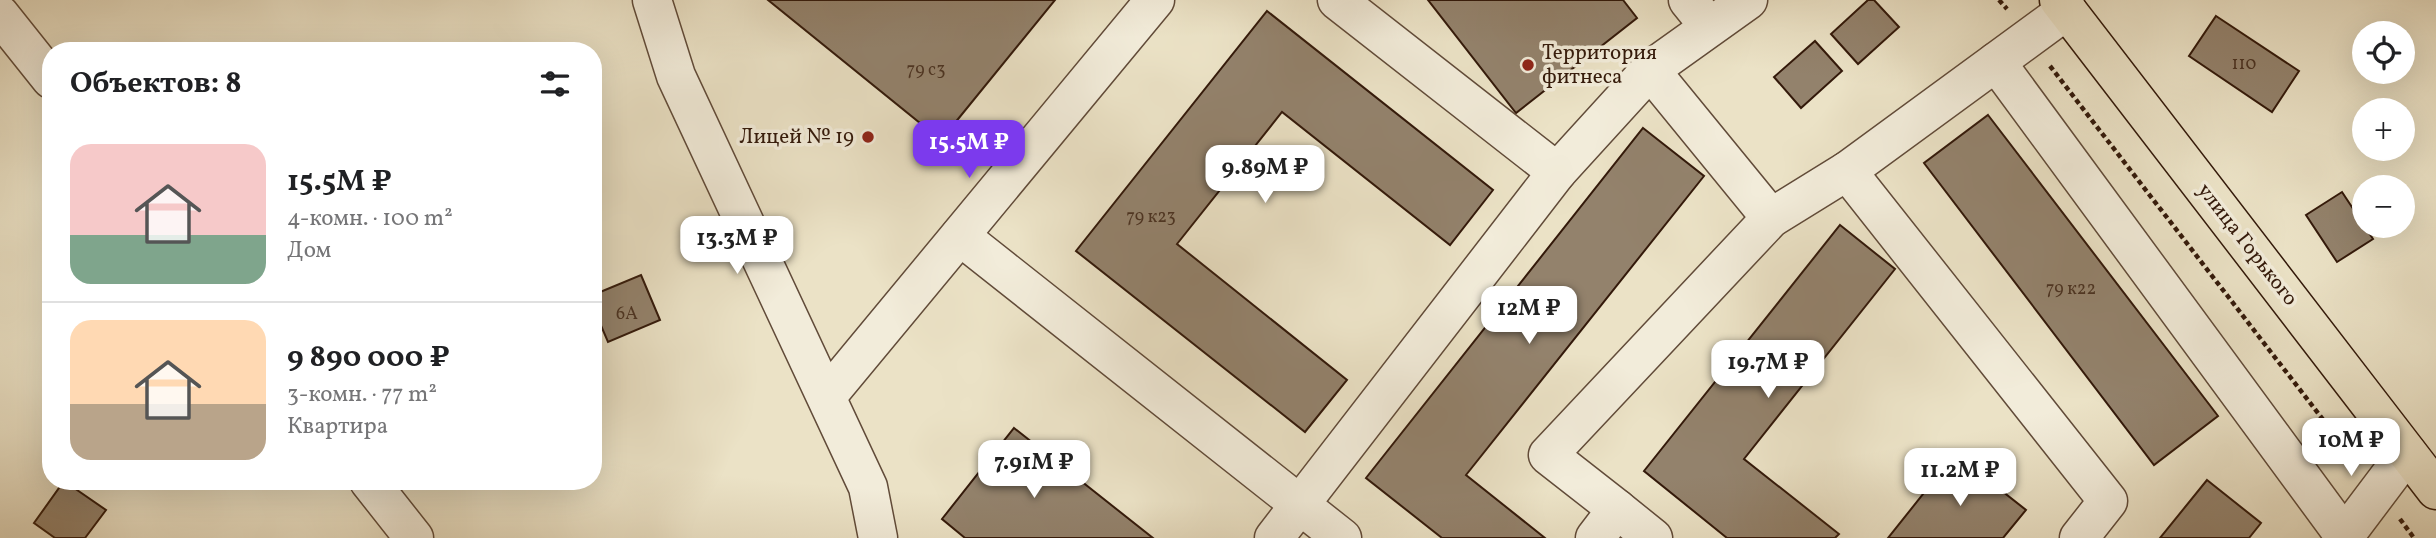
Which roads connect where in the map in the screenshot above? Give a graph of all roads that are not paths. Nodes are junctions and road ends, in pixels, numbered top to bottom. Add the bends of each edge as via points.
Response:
1 (652, 0) edge
2 (1155, 0) edge
3 (1337, 0) edge
4 (1748, 0) edge
5 (2063, 5) edge
6 (1698, 13) edge
7 (0, 15) edge
8 (1996, 62) junction
9 (42, 68) edge
10 (1650, 70) junction
11 (1847, 171) junction
12 (1556, 172) junction
13 (1771, 218) junction
14 (961, 236) junction
15 (951, 282) dead end
16 (840, 401) junction
17 (2407, 453) junction
18 (376, 490) edge
19 (2436, 490) edge
20 (1300, 506) junction
21 (1606, 523) edge
22 (2344, 537) edge
23 (414, 538) edge
24 (878, 538) edge
25 (1274, 538) edge
26 (1342, 538) edge
27 (1653, 538) edge
28 (2079, 538) edge

1 - 16 street via 676,76
2 - 14 street
3 - 12 street
4 - 6 street
5 - 8 street
5 - 17 main road, улица Горького
6 - 10 street
7 - 9 street
8 - 11 street
8 - 22 street
10 - 12 street
10 - 13 street
11 - 13 street
11 - 28 street via 2108,501
12 - 20 street
13 - 21 street via 1548,455
14 - 16 street
14 - 20 street
15 - 16 street
16 - 24 street via 868,487
17 - 19 main road, улица Горького
17 - 22 street
18 - 23 street
20 - 25 street
20 - 26 street
21 - 27 street

